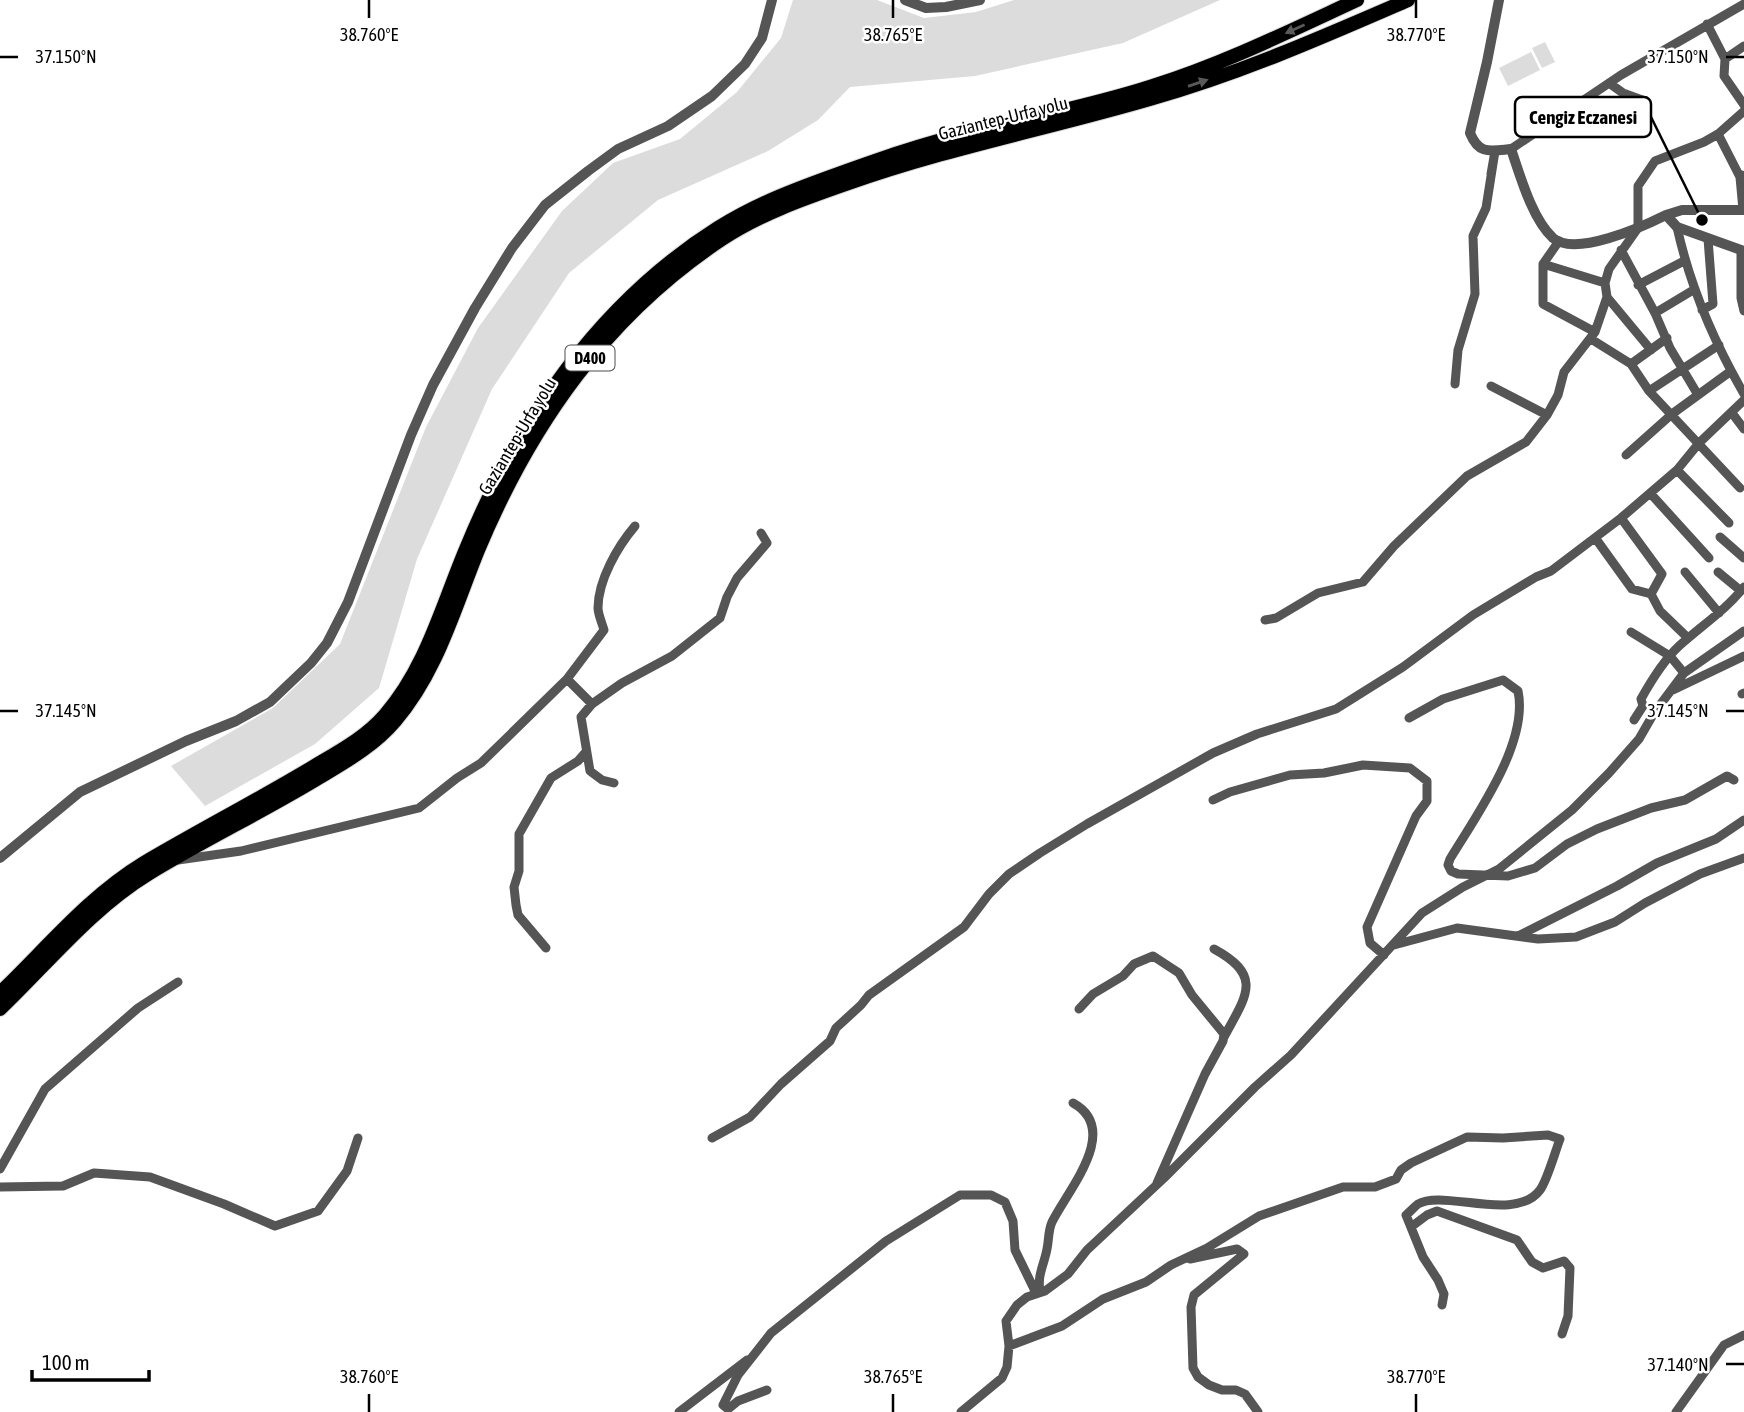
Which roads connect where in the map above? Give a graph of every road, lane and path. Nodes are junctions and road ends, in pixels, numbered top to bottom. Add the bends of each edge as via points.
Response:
1 (772, 0) edge
2 (905, 0) edge
3 (980, 0) edge
4 (1357, 0) edge
5 (1408, 0) edge
6 (1499, 0) edge
7 (1744, 4) edge
8 (1707, 24) junction
9 (1744, 46) edge
10 (1725, 59) junction
11 (1609, 83) junction
12 (1645, 101) dead end
13 (1744, 105) edge
14 (1744, 111) edge
15 (1718, 134) junction
16 (1510, 149) junction
17 (1495, 151) junction
18 (1491, 174) dead end
19 (1742, 175) edge
20 (1744, 210) edge
21 (1666, 215) junction
22 (1677, 227) junction
23 (1638, 228) junction
24 (1708, 239) junction
25 (1559, 241) junction
26 (1621, 250) junction
27 (1743, 251) edge
28 (1684, 261) junction
29 (1544, 264) junction
30 (1605, 283) junction
31 (1638, 285) junction
32 (1695, 289) junction
33 (1607, 297) junction
34 (1702, 310) junction
35 (1744, 311) edge
36 (1655, 313) junction
37 (1593, 335) junction
38 (1667, 338) junction
39 (1719, 345) junction
40 (1651, 350) junction
41 (1631, 364) junction
42 (1683, 369) junction
43 (1731, 371) junction
44 (1455, 383) dead end
45 (1491, 386) dead end
46 (1649, 391) junction
47 (1744, 394) edge
48 (1698, 395) junction
49 (1744, 400) edge
50 (1732, 413) junction
51 (1672, 414) junction
52 (1547, 415) junction
53 (1744, 429) edge
54 (1699, 443) junction
55 (1626, 455) dead end
56 (1677, 470) junction
57 (1740, 488) dead end
58 (1650, 493) junction
59 (1621, 518) junction
60 (1729, 523) dead end
61 (635, 526) dead end
62 (761, 533) dead end
63 (1720, 537) dead end
64 (1596, 539) junction
65 (1709, 558) dead end
66 (1744, 558) edge
67 (1685, 572) dead end
68 (1718, 572) dead end
69 (1742, 589) edge
70 (1651, 594) junction
71 (1719, 612) junction
72 (1265, 620) dead end
73 (1744, 631) edge
74 (1631, 632) dead end
75 (1688, 638) junction
76 (1670, 656) junction
77 (1744, 656) edge
78 (1684, 673) junction
79 (567, 679) junction
80 (1673, 690) junction
81 (592, 705) junction
82 (1409, 718) dead end
83 (1634, 720) dead end
84 (585, 753) junction
85 (1734, 780) dead end
86 (614, 783) dead end
87 (1213, 800) dead end
88 (1744, 820) edge
89 (0, 858) edge
90 (1744, 858) edge
91 (173, 860) junction
92 (1489, 874) junction
93 (1516, 937) junction
94 (1393, 945) junction
95 (546, 948) dead end
96 (1214, 949) dead end
97 (1384, 955) junction
98 (178, 982) dead end
99 (0, 993) edge
100 (0, 1009) edge
101 (1079, 1009) dead end
102 (1224, 1037) junction
103 (1073, 1103) dead end
104 (358, 1138) dead end
105 (712, 1138) dead end
106 (0, 1169) edge
107 (0, 1187) edge
108 (1154, 1188) junction
109 (1411, 1227) junction
110 (1185, 1258) junction
111 (1038, 1293) junction
112 (1442, 1305) dead end
113 (1562, 1334) dead end
114 (1744, 1335) edge
115 (1009, 1346) junction
116 (751, 1357) junction
117 (767, 1390) dead end
118 (679, 1412) edge
119 (961, 1412) edge
120 (1258, 1412) edge
121 (1676, 1412) edge

1 - 89 street via 762,38 745,64 712,96 588,171 545,205 512,248 433,385 348,602 311,663 270,702 236,721 80,792
2 - 3 street via 926,8
4 -> 99 highway, Gaziantep-Urfa yolu / D400 via 1234,56 1153,86 875,161 779,195 717,229 630,297 555,383 489,497 432,638 386,714 350,745 116,882
91 -> 5 highway, Gaziantep-Urfa yolu / D400 via 279,802 356,754 395,722 431,666 494,513 564,390 638,305 723,239 783,206 879,172 1157,97 1240,69
6 - 17 street via 1470,133 1474,144
7 - 8 street
8 - 10 street
8 - 11 street
9 - 10 street
10 - 13 street via 1724,76
11 - 12 street
11 - 16 street
14 - 15 street
15 - 19 street
15 - 23 street via 1655,161 1638,186
16 - 17 street
16 - 25 street via 1531,205
17 - 18 street
17 - 44 street via 1486,208 1473,236 1475,294 1458,350
19 - 20 street
20 - 21 street via 1682,210
21 - 22 street
21 - 23 street
22 - 24 street
22 - 28 street
23 - 25 street via 1582,244
23 - 26 street
24 - 27 street
24 - 34 street via 1713,304
25 - 29 street
26 - 30 street
26 - 31 street
27 - 35 street
28 - 31 street
28 - 32 street
29 - 30 street
29 - 37 street via 1543,304
30 - 33 street
31 - 36 street
32 - 34 street
32 - 36 street
33 - 37 street
33 - 40 street
34 - 39 street
36 - 38 street
37 - 41 street
37 - 52 street via 1564,372
38 - 40 street
38 - 42 street
39 - 42 street
39 - 43 street
40 - 41 street
41 - 46 street
42 - 46 street
42 - 48 street
43 - 47 street
43 - 48 street
45 - 52 street
46 - 51 street
48 - 51 street
49 - 50 street
50 - 53 street
50 - 54 street
51 - 54 street
51 - 55 street
52 - 72 street via 1526,442 1467,476 1363,582 1318,593
54 - 56 street
54 - 57 street
56 - 58 street
56 - 60 street
58 - 59 street
58 - 65 street
59 - 64 street
59 - 70 street via 1662,574
61 - 79 street via 620,543 605,577 598,608 604,630
62 - 81 street via 767,543 737,578 720,618 672,656 622,682
63 - 66 street
64 - 70 street via 1632,589
64 - 105 street via 1551,571 1473,615 1336,709 1213,753 1040,853 1005,878 964,927 869,995 836,1028 830,1041 750,1117
67 - 71 street
68 - 69 street
69 - 71 street
70 - 75 street via 1660,611
71 - 75 street
73 - 78 street
74 - 76 street
75 - 76 street
76 - 78 street
76 - 83 street via 1641,699 1643,706
77 - 80 street
78 - 80 street
79 - 81 street
79 - 91 street via 481,764 419,808 241,851
80 - 92 street via 1609,773 1536,841
81 - 84 street via 581,717
82 - 92 street via 1443,699 1503,680 1518,691 1521,706 1498,780 1448,865 1458,874
84 - 86 street via 590,771
84 - 95 street via 551,778 519,834 514,887 518,915
85 - 92 street via 1727,776 1685,800 1651,807 1597,829 1567,844 1535,869 1508,876
87 - 97 street via 1290,775 1363,765 1410,768 1427,781 1427,801 1416,816 1367,928 1370,943
88 - 93 street via 1716,839 1657,863
90 - 93 street via 1700,874 1615,922 1576,937
91 - 100 highway, Gaziantep-Urfa yolu / D400 via 98,912
92 - 94 street via 1422,913
93 - 94 street via 1457,928
94 - 97 street
96 - 102 street via 1238,966 1247,986
97 - 108 street via 1292,1055
98 - 106 street via 138,1008 45,1089
101 - 102 street via 1134,964 1153,956 1180,973
102 - 108 street
103 - 111 street via 1090,1118 1091,1150 1050,1225
104 - 107 street via 347,1171 318,1211 275,1226 150,1177 94,1174 63,1186
108 - 111 street via 1087,1250 1068,1274
109 - 110 street via 1406,1215 1419,1203 1524,1201 1540,1191 1560,1139 1548,1135 1467,1137 1411,1163 1396,1179 1375,1188 1343,1187 1259,1216
109 - 112 street via 1444,1294
109 - 113 street via 1437,1211 1517,1240 1532,1262 1543,1268 1564,1261 1570,1268 1568,1316
110 - 115 street via 1146,1282 1103,1299 1062,1326
110 - 120 street via 1195,1260 1237,1249 1244,1254 1194,1294 1193,1368 1209,1384 1245,1394
111 - 115 street via 1010,1313 1006,1321
111 - 116 street via 1015,1250 1013,1221 1005,1202 991,1195 960,1195 865,1256 771,1333
114 - 121 street via 1724,1345
115 - 119 street via 1002,1378
116 - 117 street via 724,1408
116 - 118 street

